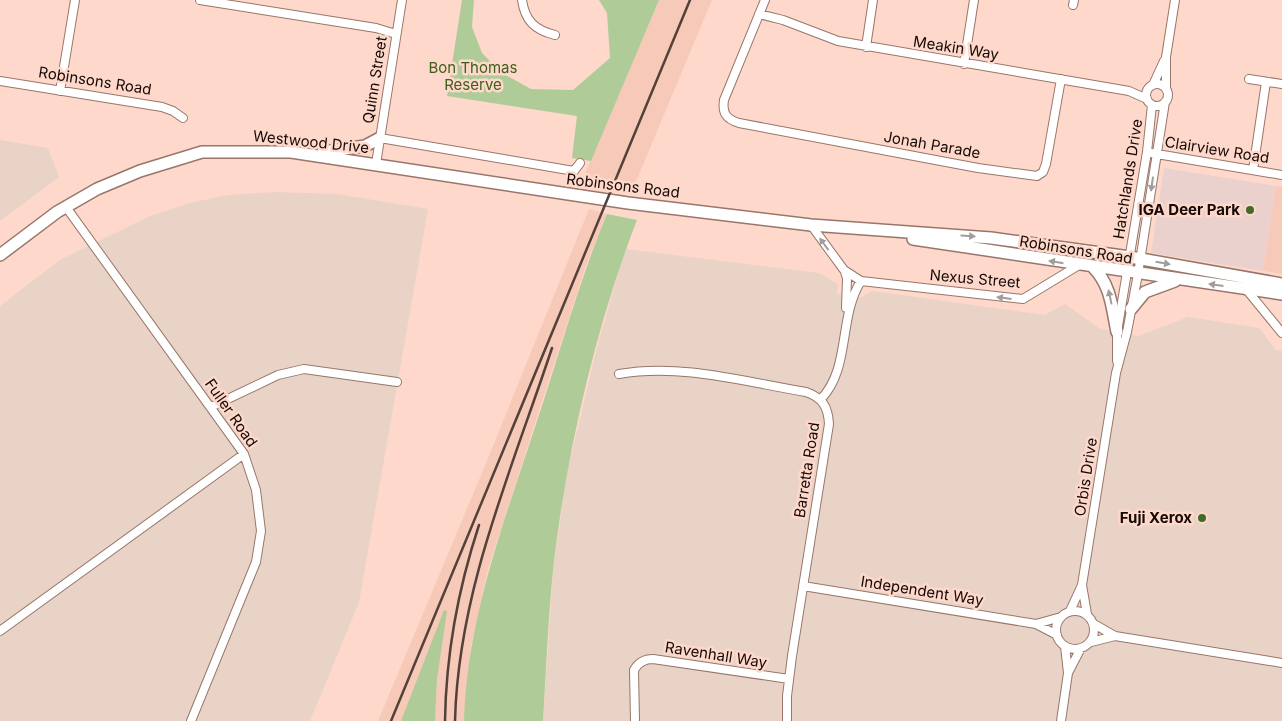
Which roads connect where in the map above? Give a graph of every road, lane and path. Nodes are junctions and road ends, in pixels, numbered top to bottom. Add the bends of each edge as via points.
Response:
1 (75, 0) edge
2 (200, 0) edge
3 (402, 0) edge
4 (522, 0) edge
5 (873, 0) edge
6 (974, 0) edge
7 (1176, 0) edge
8 (762, 7) edge
9 (396, 31) junction
10 (555, 36) dead end
11 (866, 47) junction
12 (1166, 57) junction
13 (964, 64) junction
14 (1061, 79) junction
15 (1249, 79) dead end
16 (0, 81) edge
17 (1266, 82) junction
18 (1282, 84) edge
19 (1151, 86) junction
20 (1166, 89) junction
21 (60, 91) junction
22 (1129, 91) junction
23 (1149, 102) junction
24 (1165, 102) junction
25 (183, 118) dead end
26 (380, 138) junction
27 (1147, 152) junction
28 (299, 153) junction
29 (1156, 154) junction
30 (580, 162) dead end
31 (376, 164) junction
32 (1253, 170) junction
33 (1282, 174) edge
34 (66, 207) junction
35 (811, 226) junction
36 (867, 231) junction
37 (0, 255) edge
38 (1135, 258) junction
39 (1079, 265) junction
40 (1093, 267) junction
41 (844, 270) junction
42 (1133, 274) junction
43 (1177, 280) junction
44 (861, 281) junction
45 (1282, 284) edge
46 (1246, 289) junction
47 (1282, 294) edge
48 (1131, 310) junction
49 (846, 317) junction
50 (1117, 332) junction
51 (1282, 334) edge
52 (1116, 373) junction
53 (620, 374) dead end
54 (397, 382) dead end
55 (821, 399) junction
56 (211, 407) junction
57 (244, 454) junction
58 (1082, 585) junction
59 (803, 586) junction
60 (1070, 611) junction
61 (1086, 614) junction
62 (1061, 618) junction
63 (1036, 624) junction
64 (1094, 624) junction
65 (0, 631) edge
66 (1057, 635) junction
67 (1115, 636) junction
68 (1091, 642) junction
69 (1065, 646) junction
70 (1081, 648) junction
71 (1282, 663) edge
72 (1068, 672) junction
73 (789, 679) junction
74 (191, 721) edge
75 (635, 721) edge
76 (787, 721) edge
77 (1061, 721) edge

1 - 21 street
2 - 9 street
3 - 9 street, Quinn Street
4 - 10 street via 524,14 532,26
5 - 11 street
6 - 13 street
7 - 12 street
8 - 11 street, Meakin Way via 783,20 831,39
8 - 14 street, Jonah Parade via 726,94 723,106 732,121 1033,176 1040,174 1046,164
9 - 26 street, Quinn Street
11 - 13 street, Meakin Way
12 - 19 street
12 - 20 street
13 - 14 street, Meakin Way
14 - 22 street, Meakin Way
15 - 17 street
16 - 21 street, Robinsons Road
17 - 18 street
17 - 32 street
19 - 20 street via 1160,85
19 - 22 street, Meakin Way
19 - 23 street via 1146,93
20 - 24 street
21 - 25 street, Robinsons Road via 162,107
22 - 23 street, Meakin Way
23 - 24 street via 1158,106
23 - 27 street, Hatchlands Drive
24 - 29 street, Hatchlands Drive
26 - 28 main road via 355,149
26 - 30 street, Robinsons Road via 574,171
26 - 31 street, Quinn Street
27 - 29 street, Clairview Road
27 - 38 street, Hatchlands Drive
28 - 31 main road, Westwood Drive
28 - 34 main road, Westwood Drive via 222,150 184,156 133,174
29 - 32 street, Clairview Road
29 -> 38 street, Hatchlands Drive
31 - 35 main road, Robinsons Road via 628,203
32 - 33 street, Clairview Road
34 - 37 main road, Westwood Drive
34 - 56 street, Fuller Road
35 - 36 main road, Robinsons Road
41 -> 35 street, Nexus Street
36 -> 38 main road, Robinsons Road via 991,238
39 -> 36 main road, Robinsons Road
38 - 42 street
38 -> 45 main road, Robinsons Road
39 - 40 main road, Robinsons Road
39 -> 44 street, Nexus Street via 1023,299
40 - 42 main road, Robinsons Road
50 -> 40 main road via 1108,286
41 - 44 street, Nexus Street
41 - 49 street via 847,278
42 - 43 main road, Robinsons Road
42 - 48 street, Orbis Drive
42 - 50 street, Orbis Drive
46 -> 43 main road, Robinsons Road
43 - 48 main road via 1145,292
44 - 49 street
46 - 47 main road, Robinsons Road
46 - 51 street
48 - 52 street, Orbis Drive
49 - 55 street via 836,379
50 - 52 street, Orbis Drive
52 - 58 street, Orbis Drive
53 - 55 street via 680,371 806,392
54 - 56 street via 304,369 278,375
55 - 59 street, Barretta Road via 829,414 829,424
56 - 57 street, Fuller Road
57 - 65 street
57 - 74 street, Fuller Road via 256,490 261,531 256,562
58 - 60 street, Orbis Drive
58 - 61 street, Orbis Drive
59 - 63 street, Independent Way
59 - 73 street, Barretta Road
60 - 61 street
60 - 62 street
61 - 64 street
62 - 63 street, Independent Way
62 - 66 street
63 - 66 street, Independent Way
64 - 67 street
64 - 68 street
66 - 69 street
67 - 68 street
67 - 71 street
68 - 70 street
69 - 70 street
69 - 72 street
70 - 72 street
72 - 77 street
73 - 75 street, Ravenhall Way via 645,660 634,670
73 - 76 street, Barretta Road

